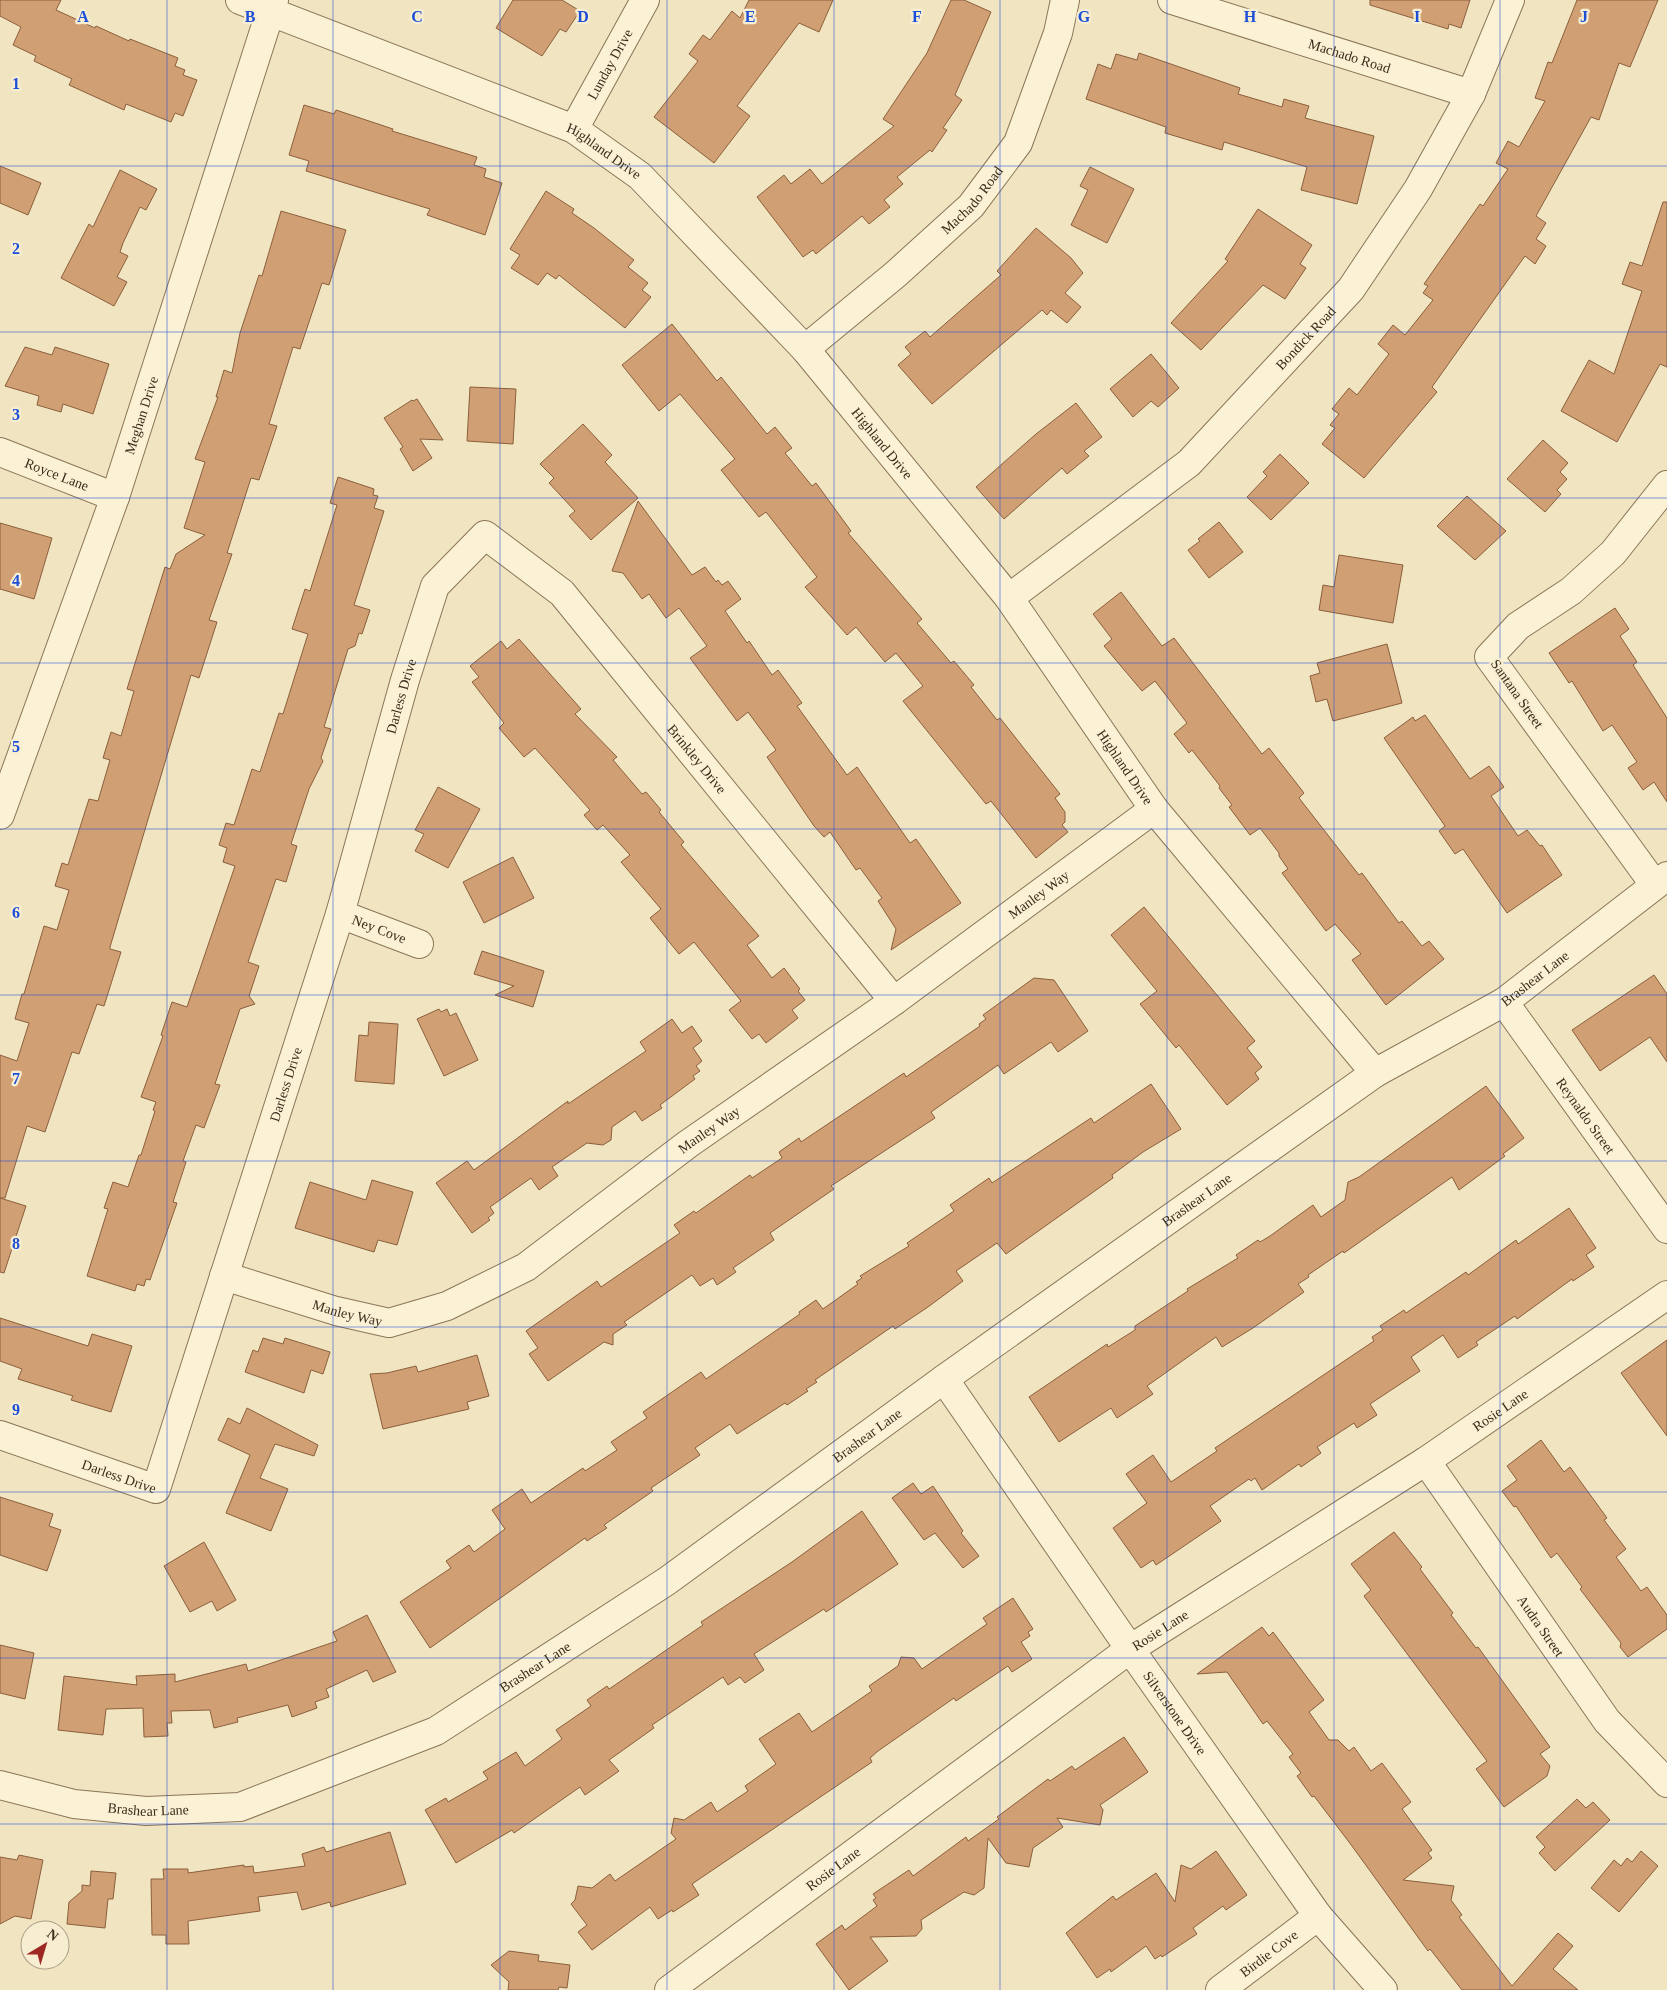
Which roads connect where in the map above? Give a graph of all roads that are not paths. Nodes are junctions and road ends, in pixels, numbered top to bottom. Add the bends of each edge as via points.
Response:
1 (240, 0) edge
2 (645, 0) edge
3 (1065, 0) edge
4 (1172, 0) edge
5 (1510, 0) edge
6 (272, 7) edge
7 (1471, 94) junction
8 (574, 129) junction
9 (804, 349) junction
10 (0, 452) edge
11 (1667, 485) edge
12 (115, 497) junction
13 (484, 535) joint
14 (1009, 598) junction
15 (1, 805) edge
16 (1154, 809) junction
17 (1660, 880) edge
18 (340, 914) junction
19 (419, 944) dead end
20 (894, 1001) junction
21 (1504, 1002) junction
22 (1375, 1073) junction
23 (1667, 1229) edge
24 (224, 1276) junction
25 (1667, 1294) edge
26 (944, 1379) junction
27 (0, 1435) edge
28 (1426, 1461) junction
29 (1130, 1649) junction
30 (1667, 1783) edge
31 (0, 1785) edge
32 (1318, 1916) junction
33 (669, 1990) edge
34 (1220, 1990) edge
35 (1383, 1990) edge

1 - 6 street, Highland Drive
2 - 8 street, Lunday Drive
3 - 9 street, Machado Road via 1058,33 1018,143 977,198 896,274
4 - 7 street, Machado Road
5 - 7 street, Bondick Road
6 - 8 street, Highland Drive
6 - 12 street, Meghan Drive
7 - 14 street, Bondick Road via 1418,189 1351,289 1189,463
8 - 9 street, Highland Drive via 640,176
9 - 14 street, Highland Drive
10 - 12 street, Royce Lane
11 - 17 street, Santana Street via 1613,553 1571,590 1518,626 1489,657
12 - 15 street, Meghan Drive
13 - 18 street, Darless Drive via 435,586 405,680
13 - 20 street, Brinkley Drive via 562,594
14 - 16 street, Highland Drive
16 - 20 street, Manley Way
16 - 22 street, Highland Drive
17 - 21 street, Brashear Lane
18 - 19 street, Ney Cove
18 - 24 street, Darless Drive
20 - 24 street, Manley Way via 688,1144 526,1267 447,1306 390,1323 336,1311
21 - 22 street, Brashear Lane
21 - 23 street, Reynaldo Street
22 - 26 street, Brashear Lane
24 - 27 street, Darless Drive via 156,1490
25 - 28 street, Rosie Lane
26 - 29 street, Silverstone Drive
26 - 31 street, Brashear Lane via 667,1581 436,1731 240,1807 128,1809 74,1804
28 - 29 street, Rosie Lane
28 - 30 street, Audra Street via 1607,1721
29 - 32 street, Silverstone Drive
29 - 33 street, Rosie Lane
32 - 34 street, Birdie Cove
32 - 35 street, Silverstone Drive

